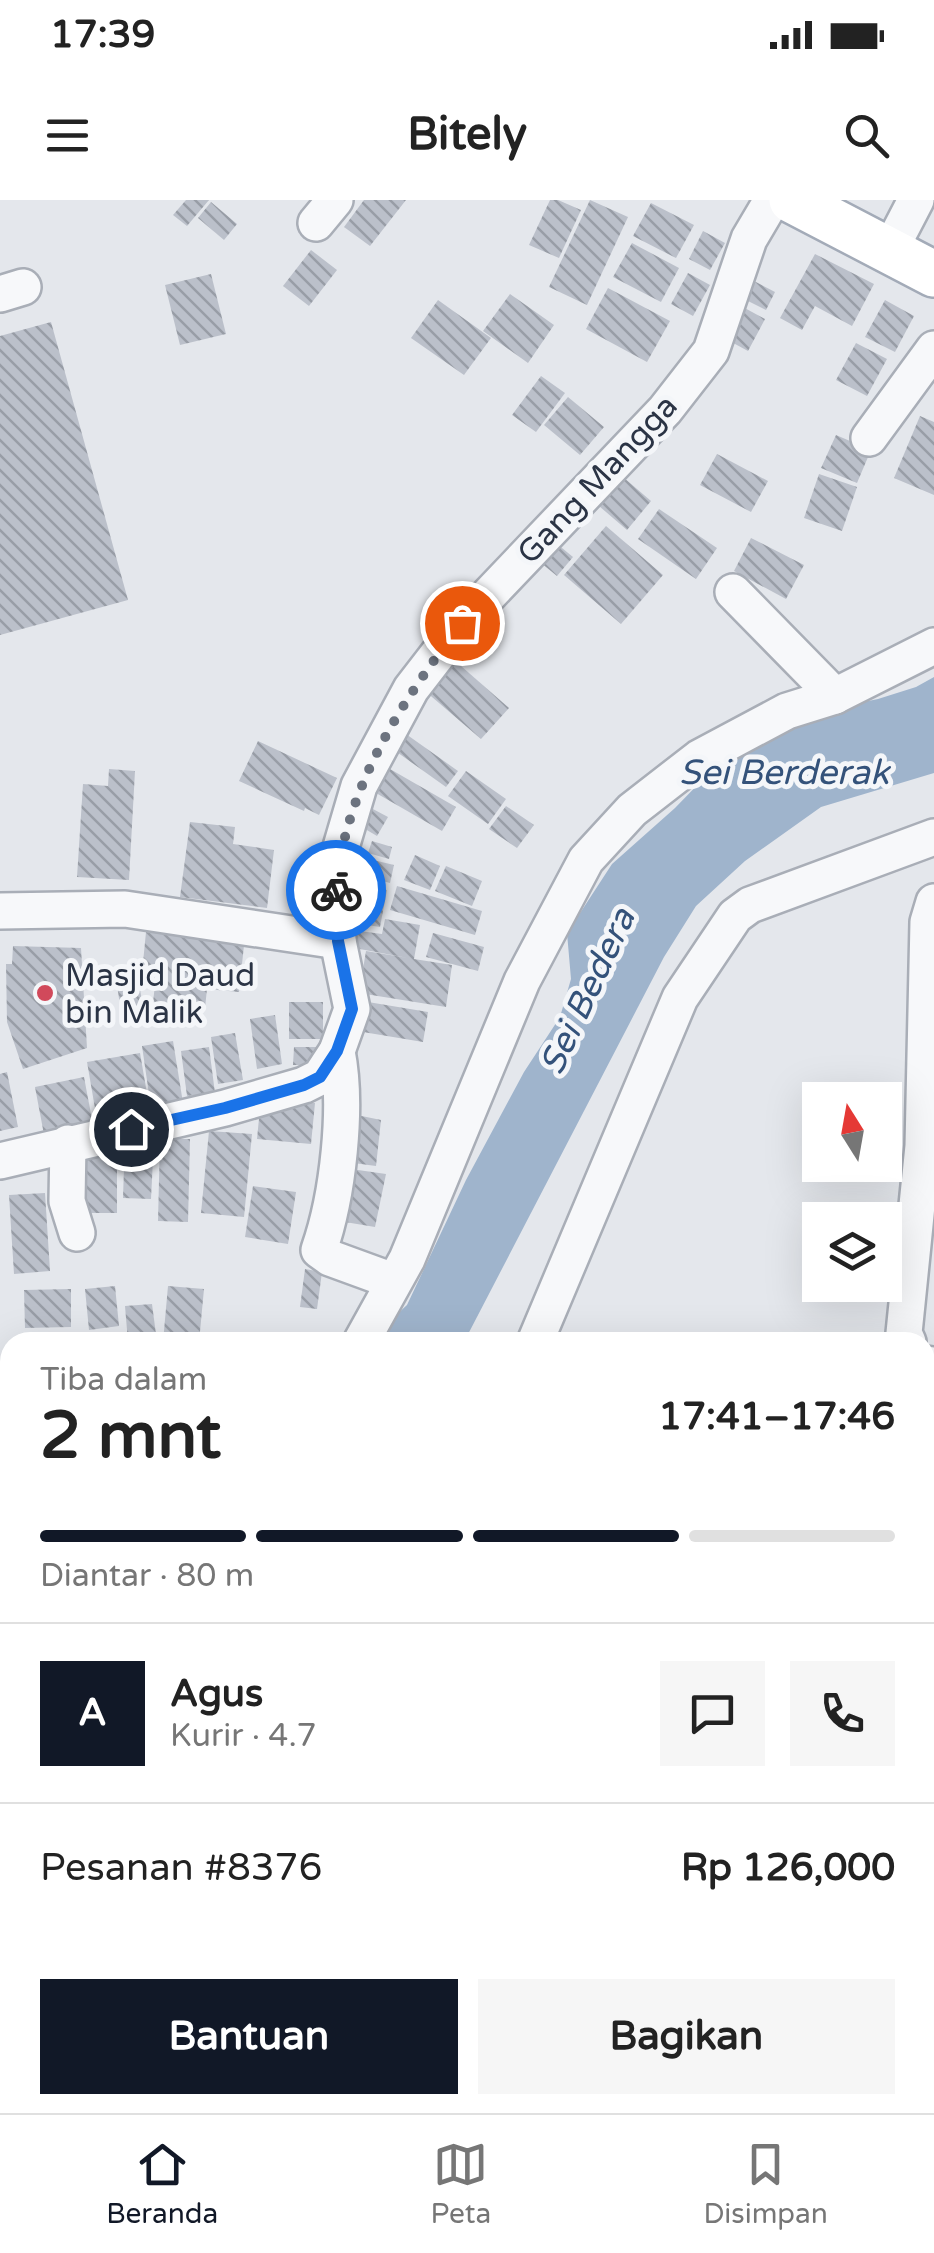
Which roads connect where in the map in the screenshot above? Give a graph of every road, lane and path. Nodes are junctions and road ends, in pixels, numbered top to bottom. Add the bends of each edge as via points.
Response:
1 (772, 200) edge
2 (792, 200) edge
3 (916, 200) edge
4 (890, 250) junction
5 (934, 274) edge
6 (934, 349) edge
7 (870, 438) dead end
8 (734, 592) dead end
9 (934, 646) edge
10 (836, 696) junction
11 (934, 838) edge
12 (934, 902) edge
13 (0, 911) edge
14 (338, 941) junction
15 (328, 1064) junction
16 (68, 1143) junction
17 (0, 1162) edge
18 (77, 1232) dead end
19 (393, 1281) junction
20 (365, 1332) edge
21 (539, 1332) edge
22 (904, 1332) edge

1 - 14 street, Gang Mangga via 749,239 711,351 664,410 462,623 411,689 359,786 339,854
2 - 4 main road
3 - 4 street
4 - 5 main road
6 - 7 street
8 - 10 street
9 - 10 street
10 - 19 street via 787,711 699,758 632,810 586,860 522,981 408,1260
11 - 21 street via 734,916 680,998
12 - 22 street via 928,922 923,1146
13 - 14 street via 125,908
14 - 15 street, Gang Mangga via 352,1009
15 - 16 street via 304,1085
15 - 19 street via 342,1076 342,1116 319,1250
16 - 17 street
16 - 18 street via 67,1201
19 - 20 street

